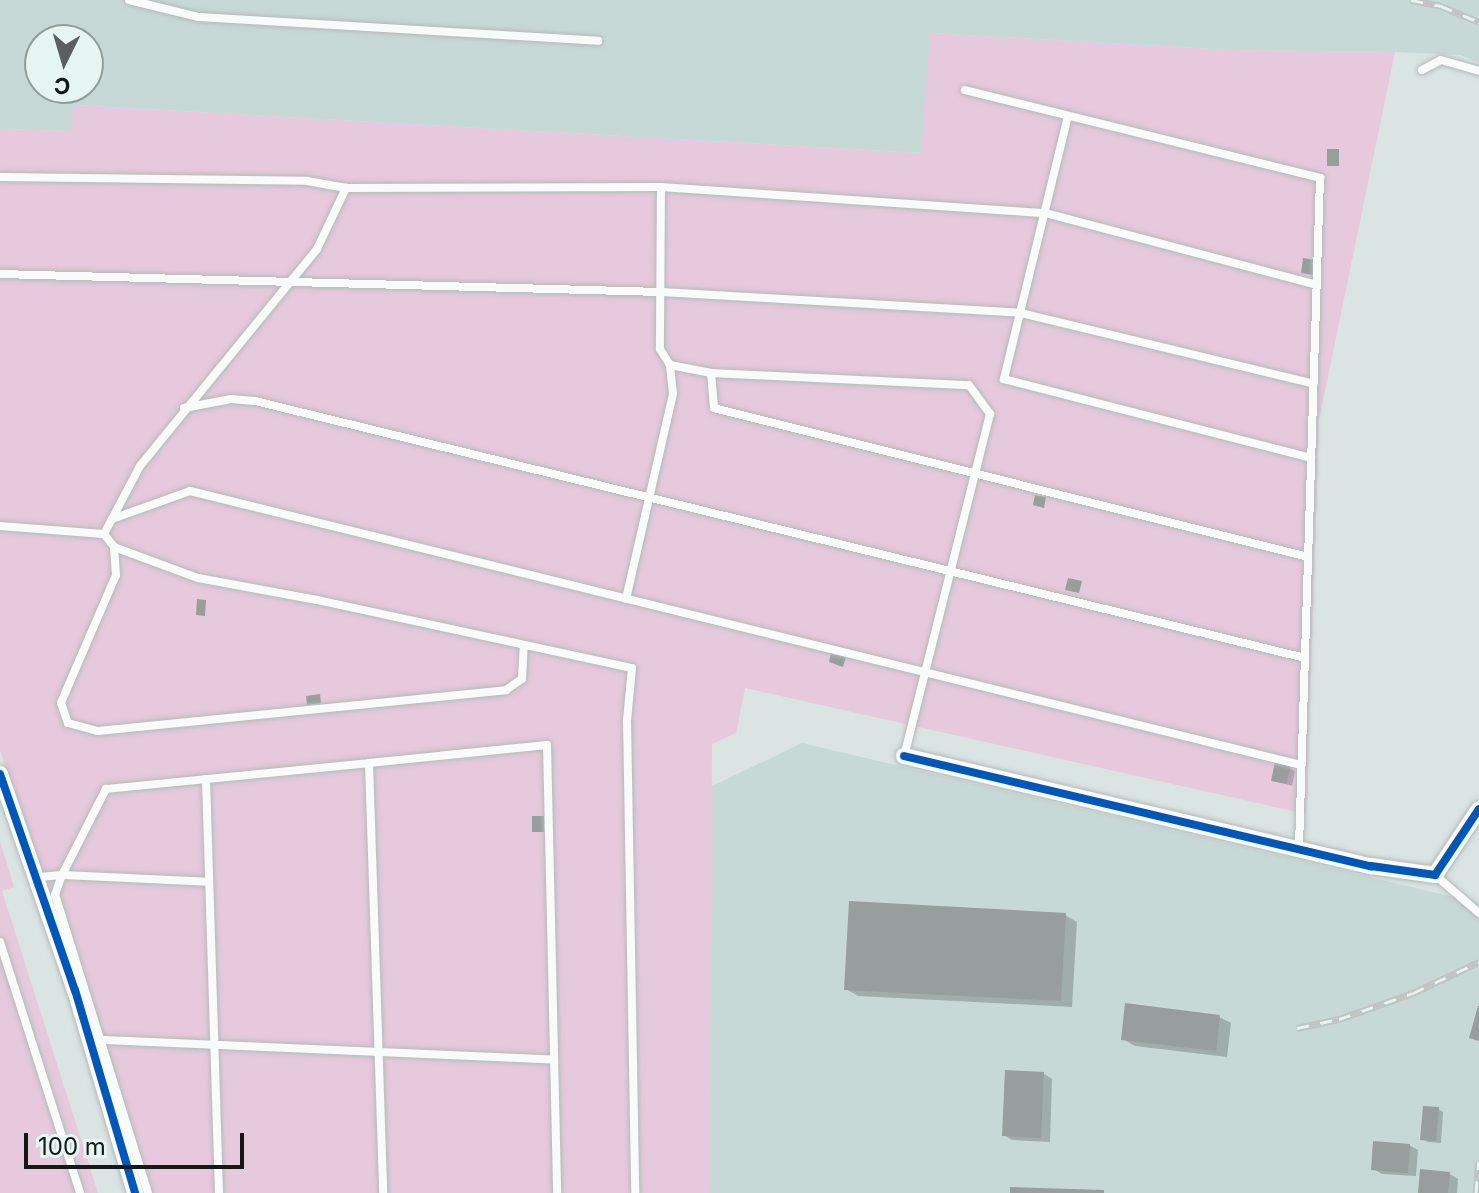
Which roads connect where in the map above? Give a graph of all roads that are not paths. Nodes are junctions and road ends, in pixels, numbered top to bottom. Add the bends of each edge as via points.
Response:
1 (129, 0) edge
2 (598, 41) dead end
3 (1422, 70) dead end
4 (1479, 71) edge
5 (965, 90) dead end
6 (1068, 116) junction
7 (0, 177) edge
8 (661, 187) junction
9 (346, 188) junction
10 (1045, 213) junction
11 (0, 274) edge
12 (292, 281) junction
13 (1317, 285) junction
14 (661, 292) junction
15 (1021, 313) junction
16 (670, 365) junction
17 (711, 373) junction
18 (1314, 384) junction
19 (184, 408) junction
20 (1311, 458) junction
21 (976, 471) junction
22 (649, 498) junction
23 (112, 519) junction
24 (0, 526) edge
25 (104, 534) junction
26 (114, 547) junction
27 (1308, 557) junction
28 (950, 572) junction
29 (626, 599) junction
30 (524, 645) junction
31 (1305, 658) junction
32 (925, 672) junction
33 (904, 756) joint
34 (369, 763) junction
35 (1301, 765) junction
36 (0, 774) edge
37 (206, 779) junction
38 (1479, 809) edge
39 (1299, 846) junction
40 (62, 875) junction
41 (1435, 875) junction
42 (39, 877) junction
43 (209, 882) junction
44 (1479, 913) edge
45 (0, 942) edge
46 (103, 1040) junction
47 (212, 1044) junction
48 (381, 1054) junction
49 (554, 1060) junction
50 (80, 1193) edge
51 (135, 1193) edge
52 (148, 1193) edge
53 (219, 1193) edge
54 (383, 1193) edge
55 (557, 1193) edge
56 (635, 1193) edge

1 - 2 lane via 199,17
3 - 4 lane via 1441,60
5 - 6 lane
6 - 10 lane
6 - 13 lane via 1320,178
7 - 9 lane via 307,181
8 - 9 lane
8 - 10 lane
8 - 14 lane
9 - 12 lane via 317,249
10 - 13 lane
10 - 15 lane
11 - 12 lane
12 - 14 lane
12 - 19 lane
13 - 18 lane
14 - 15 lane
14 - 16 lane via 660,349
15 - 18 lane
15 - 20 lane via 1004,379
16 - 17 lane
16 - 22 lane via 673,394
17 - 21 lane via 714,408
17 - 21 lane via 969,385 990,414
18 - 20 lane
19 - 22 lane via 231,399 255,401
19 - 23 lane via 140,466
20 - 27 lane
21 - 27 lane
21 - 28 lane
22 - 28 lane
22 - 29 lane
23 - 25 lane
23 - 29 lane via 190,491
24 - 25 lane
25 - 26 lane
26 - 30 lane via 198,578
26 - 30 lane via 116,575 61,703 68,723 98,731 506,690 522,679
27 - 31 lane
28 - 31 lane
28 - 32 lane
29 - 32 lane
30 - 56 lane via 632,668 627,720
31 - 35 lane
32 - 33 lane
32 - 35 lane
33 - 39 street
34 - 37 lane
34 - 48 lane
34 - 49 lane via 547,745
35 - 39 lane
36 - 42 street
37 - 40 lane via 106,789
37 - 43 lane
38 - 41 street
39 - 41 street via 1371,866
40 - 42 lane
40 - 43 lane
40 - 46 lane via 55,895
41 - 44 lane
42 - 51 street
43 - 47 lane
45 - 50 lane
46 - 47 lane
46 - 52 lane
47 - 48 lane
47 - 53 lane
48 - 49 lane
48 - 54 lane
49 - 55 lane

